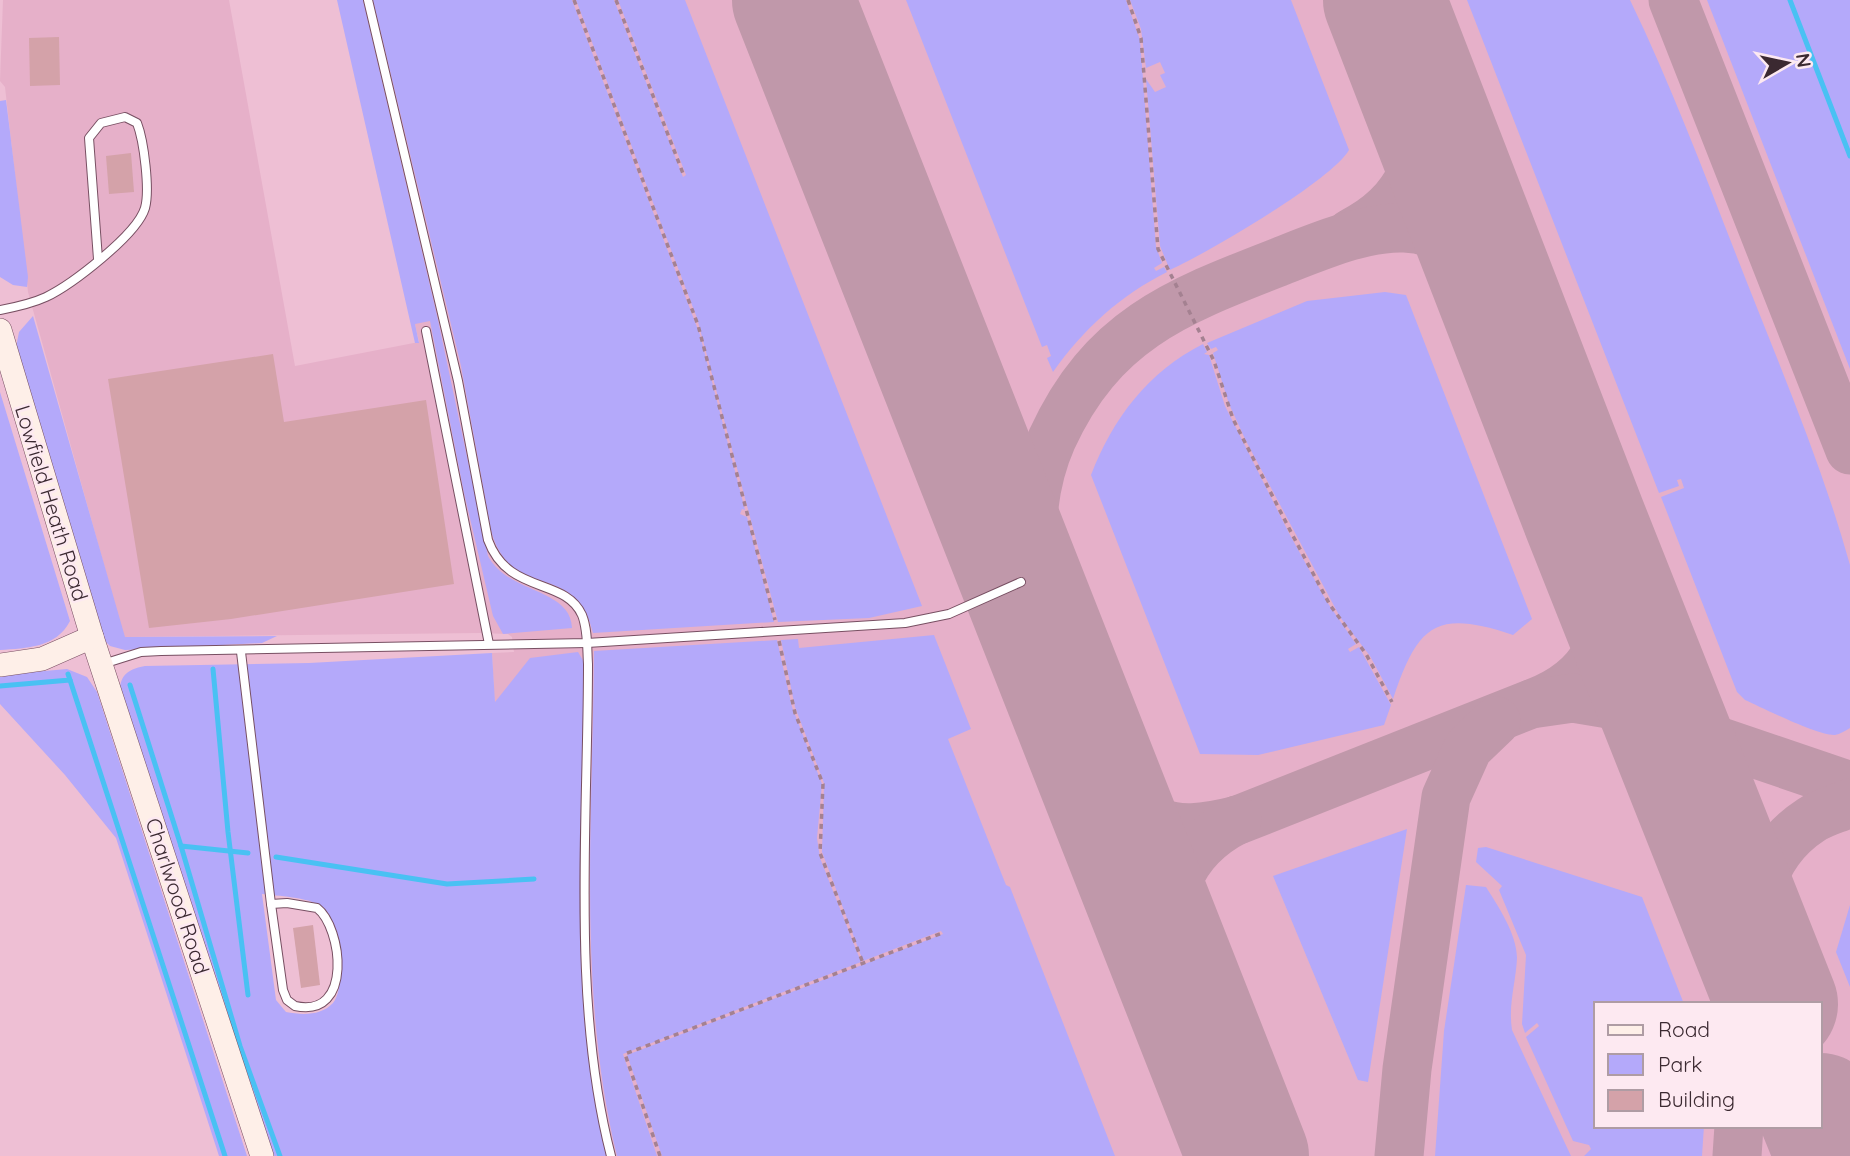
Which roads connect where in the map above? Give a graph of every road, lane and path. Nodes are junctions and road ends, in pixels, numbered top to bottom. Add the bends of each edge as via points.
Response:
1 (368, 0) edge
2 (574, 0) edge
3 (616, 0) edge
4 (1128, 0) edge
5 (684, 176) dead end
6 (98, 259) junction
7 (0, 310) edge
8 (0, 330) edge
9 (426, 331) dead end
10 (1021, 582) dead end
11 (777, 631) junction
12 (92, 637) junction
13 (587, 643) junction
14 (489, 644) junction
15 (241, 652) junction
16 (0, 665) edge
17 (101, 665) junction
18 (1392, 702) dead end
19 (271, 904) junction
20 (942, 933) dead end
21 (863, 963) junction
22 (262, 1156) edge
23 (611, 1156) edge
24 (660, 1156) edge

1 - 13 lane via 458,381 488,540 510,573 574,603
2 - 11 path via 698,325
3 - 5 path
4 - 18 path via 1141,38 1158,249 1214,361 1226,402 1252,457 1318,583
6 - 6 lane via 130,230 145,208 141,135 130,118 101,124 89,138
6 - 7 lane via 52,294
8 - 12 street, Lowfield Heath Road
9 - 14 lane
10 - 11 lane via 930,620
11 - 13 lane
11 - 21 path via 795,713 823,784 820,853
12 - 16 street via 42,659
12 - 17 street, Charlwood Road
13 - 14 lane
13 - 23 lane via 587,959 594,1060
14 - 15 lane
15 - 17 lane via 141,652
15 - 19 lane
17 - 22 street, Charlwood Road
19 - 19 lane via 314,907 329,922 337,985 322,1003 300,1007 285,997
20 - 21 path
21 - 24 path via 625,1054

